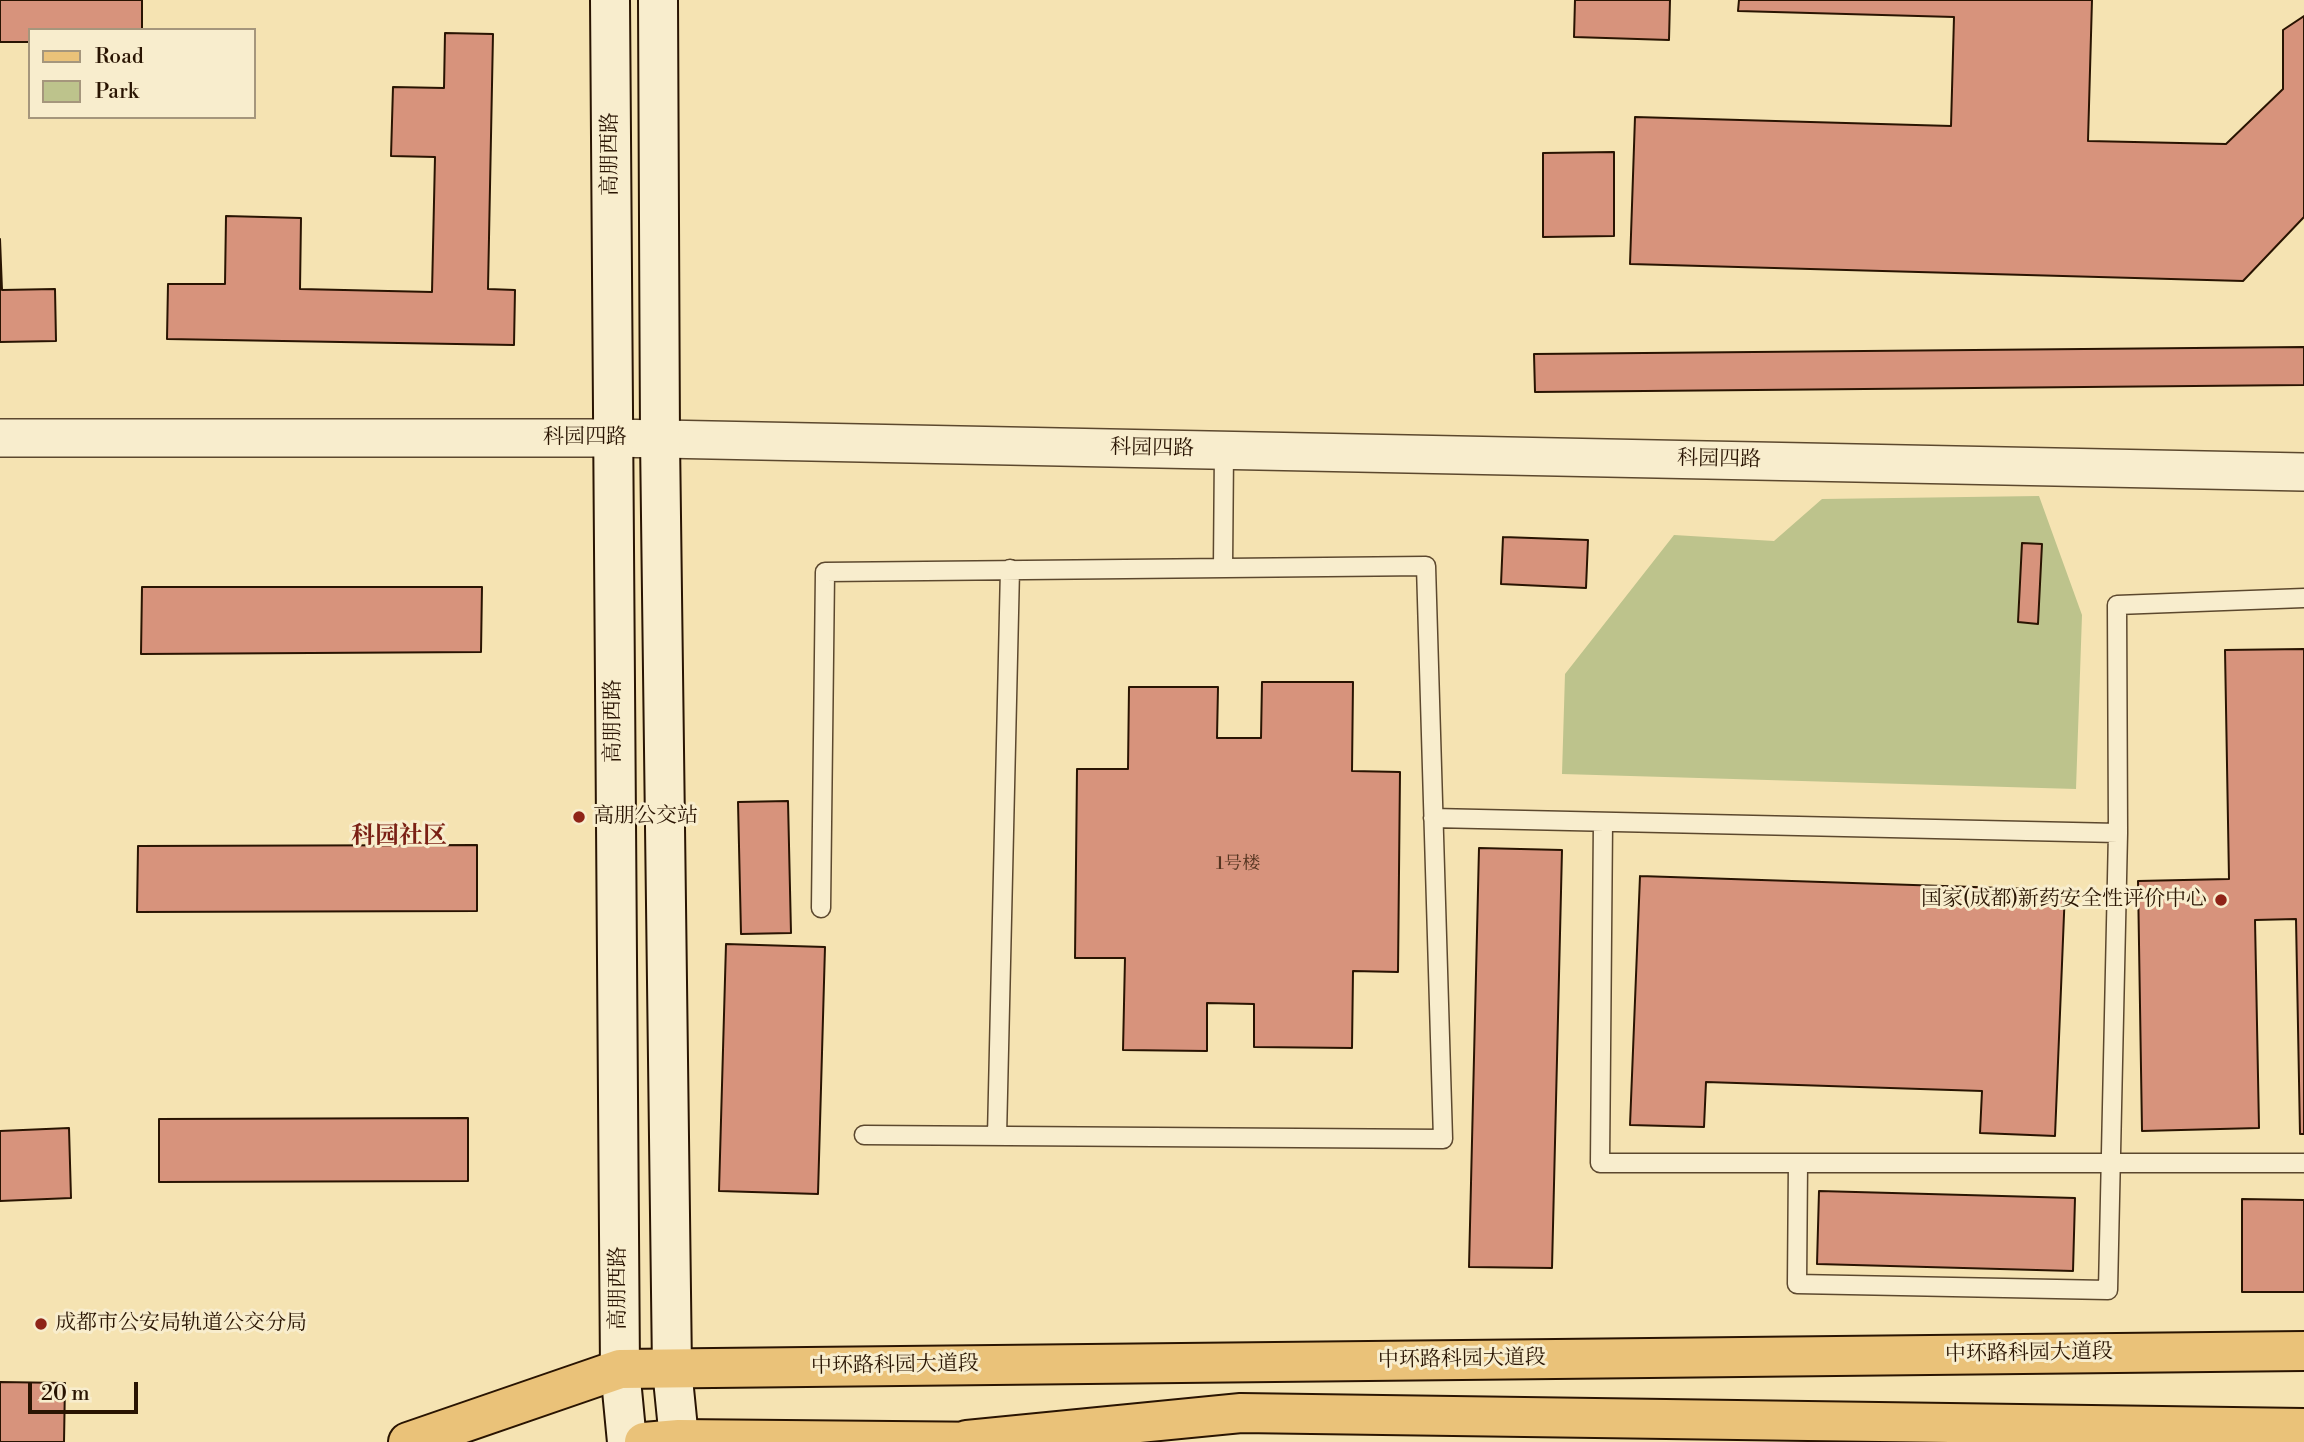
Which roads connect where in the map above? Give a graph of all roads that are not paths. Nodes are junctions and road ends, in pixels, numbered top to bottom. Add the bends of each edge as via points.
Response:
1 (610, 0) edge
2 (658, 0) edge
3 (0, 438) edge
4 (612, 438) junction
5 (660, 439) junction
6 (1224, 450) junction
7 (2304, 472) edge
8 (1223, 567) junction
9 (1010, 569) junction
10 (2304, 598) edge
11 (1433, 818) junction
12 (1603, 822) junction
13 (2118, 832) junction
14 (821, 908) dead end
15 (864, 1135) dead end
16 (998, 1136) junction
17 (1798, 1163) junction
18 (2112, 1163) junction
19 (2304, 1163) edge
20 (2304, 1351) edge
21 (620, 1369) junction
22 (672, 1369) junction
23 (2304, 1427) edge
24 (662, 1440) edge
25 (983, 1441) edge
26 (408, 1442) edge
27 (627, 1442) edge

1 - 4 street, 高朋西路
2 - 5 street
3 - 4 street, 科园四路
4 - 5 street, 科园四路
4 - 21 street, 高朋西路
5 - 6 street, 科园四路
5 - 22 street
6 - 7 street, 科园四路
6 - 8 lane
8 - 9 lane
8 - 11 lane via 1426,566
9 - 14 lane via 825,572
9 - 16 lane
10 - 13 lane via 2117,605
11 - 12 lane
11 - 16 lane via 1443,1139
12 - 13 lane
12 - 17 lane via 1600,1163
13 - 18 lane
15 - 16 lane
17 - 18 lane
17 - 18 lane via 1797,1284 2108,1290
18 - 19 lane
20 - 22 main road, 中环路科园大道段
21 - 22 main road, 中环路科园大道段
21 - 26 main road, 中环路科园大道段
21 - 27 street, 高朋西路
22 - 24 street
23 - 25 main road via 1241,1413
24 - 25 main road

